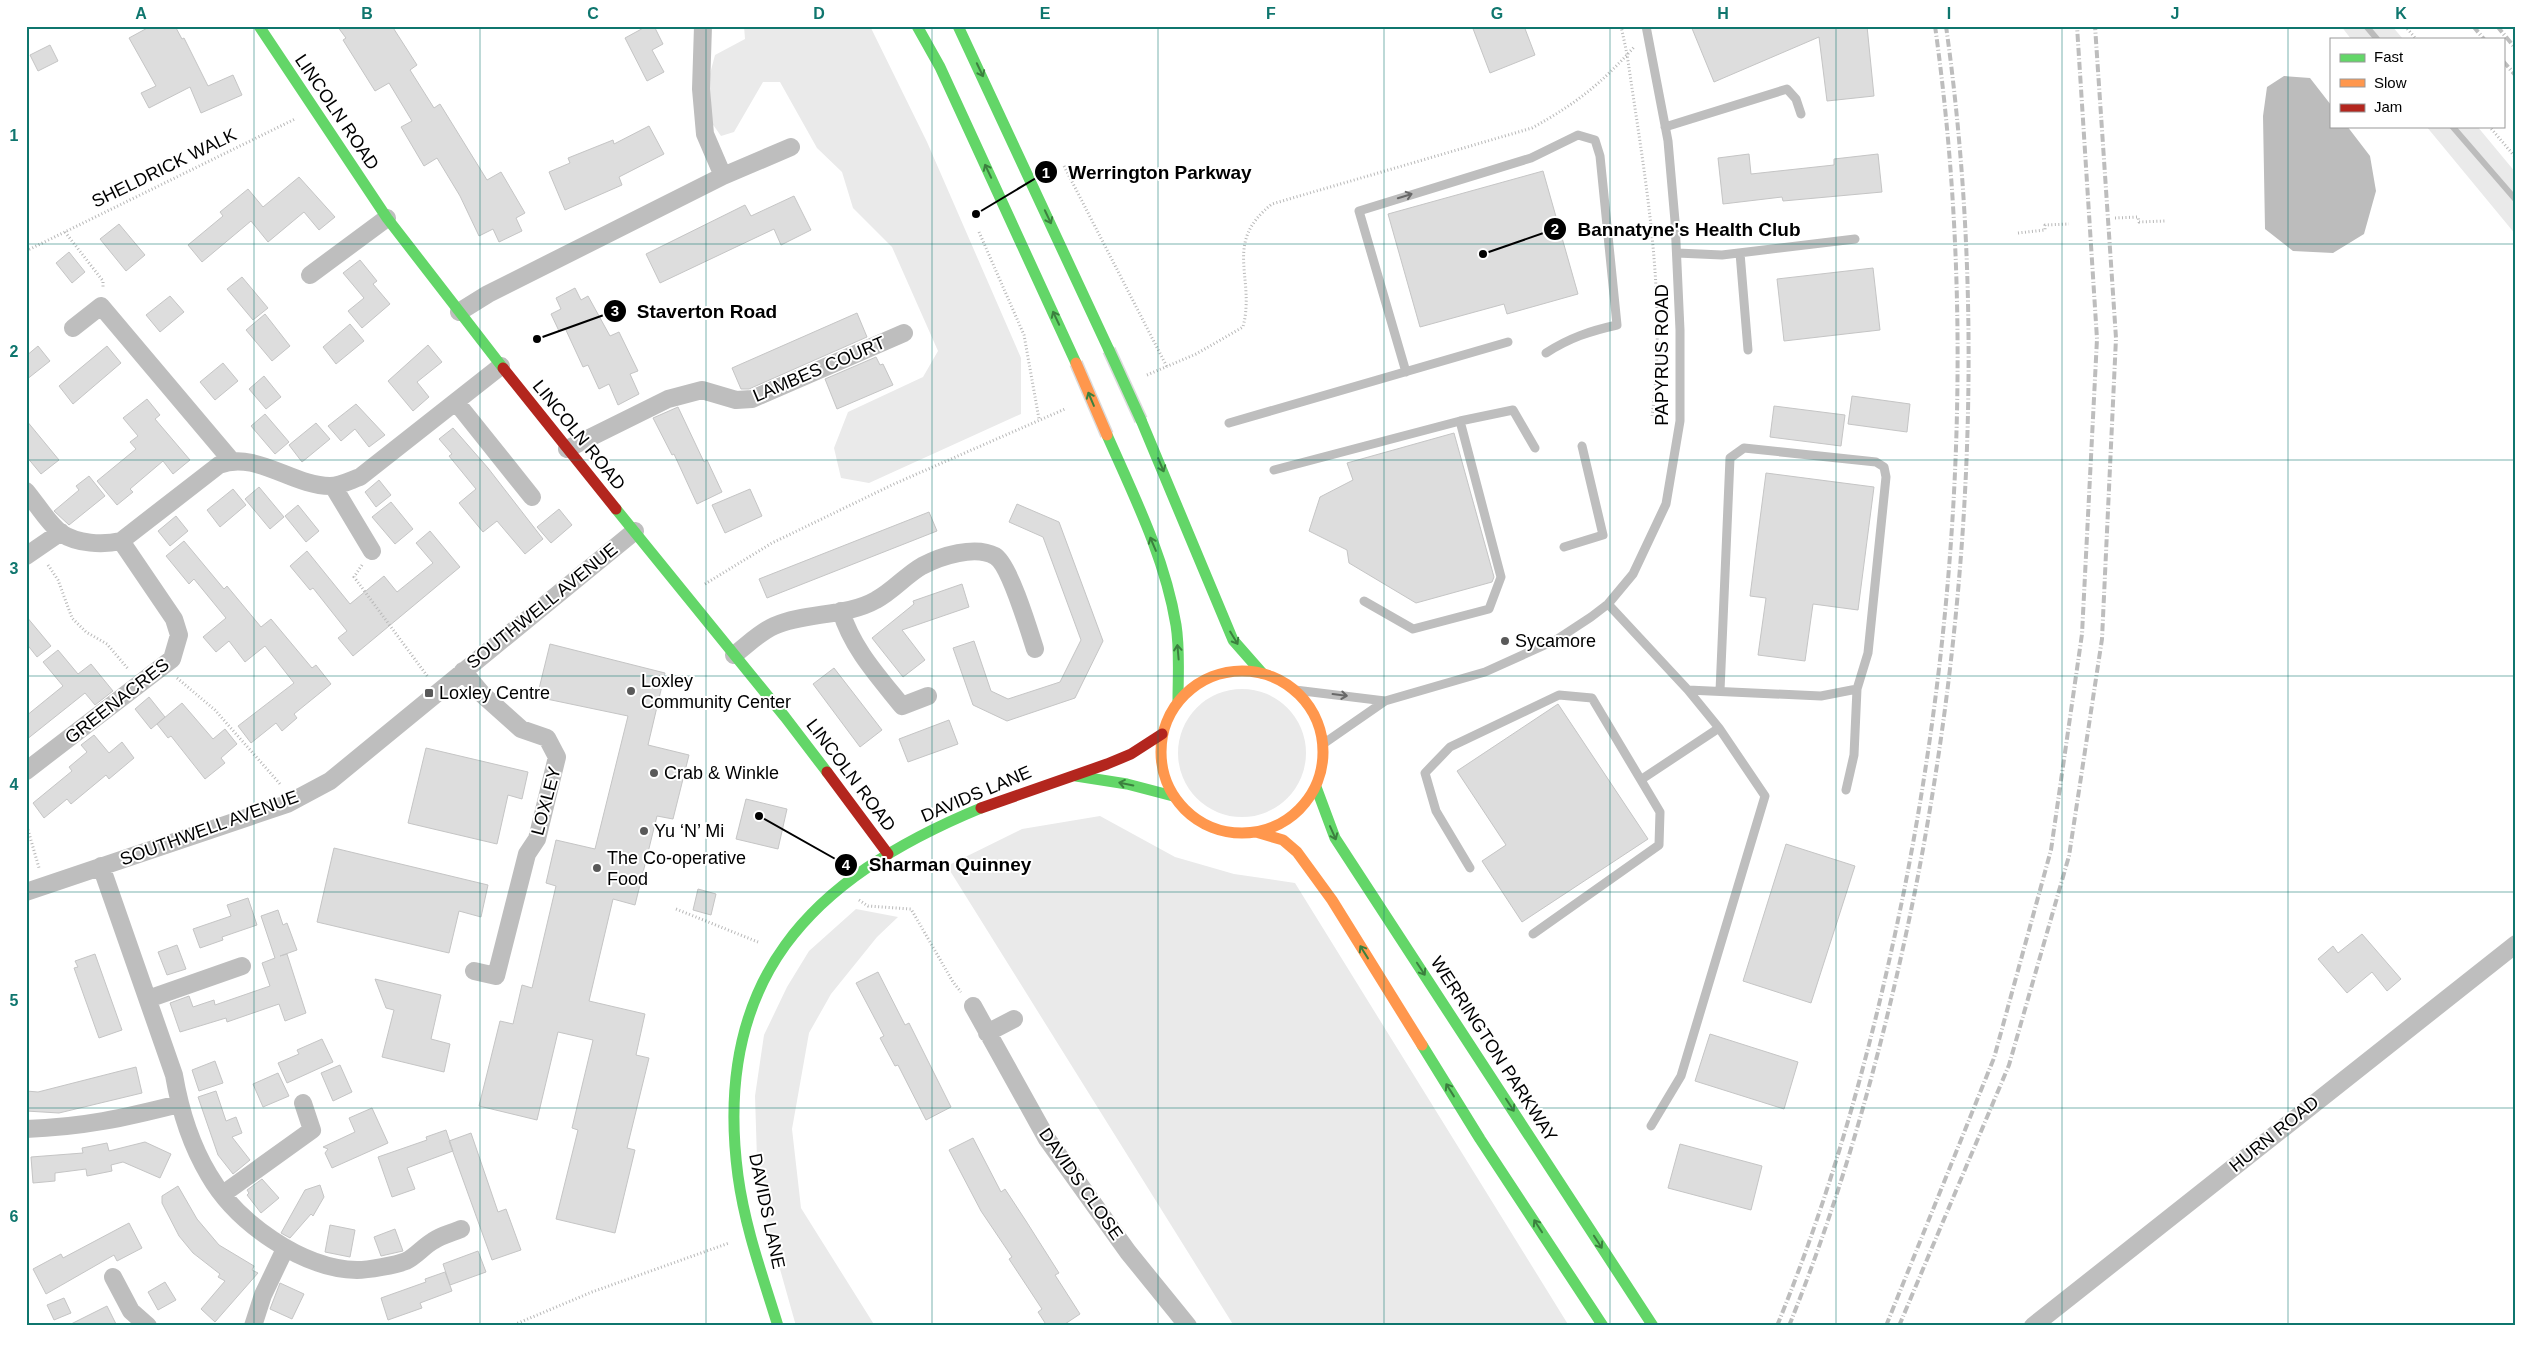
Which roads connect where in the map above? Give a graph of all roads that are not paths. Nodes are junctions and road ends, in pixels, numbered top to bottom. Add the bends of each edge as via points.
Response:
1 (259, 26) edge
2 (703, 26) edge
3 (917, 26) edge
4 (958, 26) edge
5 (1646, 26) edge
6 (1801, 114) dead end
7 (1665, 127) junction
8 (791, 146) dead end
9 (723, 176) junction
10 (387, 218) junction
11 (1855, 239) dead end
12 (1677, 253) junction
13 (1740, 253) junction
14 (310, 276) dead end
15 (459, 312) junction
16 (73, 328) dead end
17 (904, 333) dead end
18 (1508, 342) dead end
19 (1748, 350) dead end
20 (1546, 353) dead end
21 (501, 366) junction
22 (1406, 372) junction
23 (456, 402) junction
24 (1460, 421) junction
25 (1229, 423) dead end
26 (1582, 446) dead end
27 (1535, 448) dead end
28 (567, 449) junction
29 (231, 460) junction
30 (1274, 470) dead end
31 (333, 486) junction
32 (26, 491) edge
33 (532, 497) dead end
34 (635, 531) junction
35 (61, 532) junction
36 (121, 541) junction
37 (1564, 547) dead end
38 (372, 551) road end
39 (31, 553) edge
40 (1364, 601) dead end
41 (1608, 604) junction
42 (841, 611) junction
43 (1035, 649) dead end
44 (734, 655) junction
45 (463, 671) junction
46 (1262, 672) junction
47 (1857, 689) junction
48 (1295, 690) junction
49 (1688, 690) junction
50 (1720, 691) junction
51 (928, 696) dead end
52 (1178, 701) junction
53 (1385, 701) junction
54 (1719, 728) junction
55 (1162, 734) junction
56 (1323, 744) junction
57 (26, 772) edge
58 (1076, 776) junction
59 (1642, 779) junction
60 (1316, 787) junction
61 (1846, 790) dead end
62 (1173, 796) junction
63 (1256, 832) junction
64 (888, 854) junction
65 (101, 866) junction
66 (1470, 868) dead end
67 (26, 892) edge
68 (1533, 934) dead end
69 (2516, 944) edge
70 (242, 966) dead end
71 (474, 970) dead end
72 (148, 999) junction
73 (973, 1006) road end
74 (1014, 1019) dead end
75 (987, 1033) junction
76 (179, 1104) junction
77 (303, 1104) dead end
78 (1651, 1126) dead end
79 (26, 1129) edge
80 (223, 1194) junction
81 (461, 1229) dead end
82 (285, 1249) junction
83 (113, 1277) dead end
84 (148, 1326) edge
85 (253, 1326) edge
86 (778, 1326) edge
87 (1188, 1326) edge
88 (1603, 1326) edge
89 (1653, 1326) edge
90 (2034, 1326) edge

1 - 10 main road, LINCOLN ROAD
2 - 9 street via 701,89 705,134
52 -> 3 main road, bridge via 1179,654 1169,590 1160,560 1076,363 940,67
4 -> 46 main road, bridge via 1142,420 1233,640
5 - 7 lane, PAPYRUS ROAD
6 - 7 lane via 1796,99 1787,89
7 - 12 lane, PAPYRUS ROAD
8 - 9 street
9 - 15 street via 488,294
10 - 14 street
10 - 15 main road, LINCOLN ROAD
11 - 13 lane
12 - 13 lane
12 - 41 lane, PAPYRUS ROAD via 1680,421 1666,504 1633,574
13 - 19 lane
15 - 21 main road, LINCOLN ROAD
16 - 29 street via 102,306
17 - 28 street, LAMBES COURT via 752,399 736,400 702,390 668,399
18 - 22 lane
22 -> 20 lane via 1359,211 1531,158 1578,135 1595,140 1600,156 1617,325 1564,341
21 - 23 street
21 - 28 main road, LINCOLN ROAD
22 - 25 lane
23 - 31 street via 360,477
23 - 33 street
24 - 27 lane via 1513,410
24 - 30 lane
24 - 40 lane via 1502,577 1489,609 1413,629
26 - 37 lane via 1603,535
28 - 34 main road, LINCOLN ROAD
29 - 31 street via 245,461 311,484
29 - 36 street via 219,465
31 - 38 street
32 - 35 street
34 - 44 main road, LINCOLN ROAD
34 - 45 street, SOUTHWELL AVENUE
35 - 36 street via 74,539 97,543
35 - 39 street
36 - 57 street, GREENACRES via 174,619 179,635 172,659
41 - 49 lane
41 - 53 lane, PAPYRUS ROAD via 1556,640 1485,672
42 - 43 street via 876,601 922,566 952,555 980,551 996,556 1006,568
42 - 44 street via 772,626
42 - 51 street via 847,630 861,652 902,706
44 - 64 main road, LINCOLN ROAD via 785,716
45 - 65 street, SOUTHWELL AVENUE via 330,781 287,804
45 - 71 street, LOXLEY via 483,695 521,729 547,738 557,757 538,839 527,854 496,976
46 - 48 main road
46 - 52 main road via 1239,670 1216,674 1195,685
47 - 50 lane via 1821,696
47 - 50 lane via 1868,653 1886,477 1884,467 1876,462 1744,448 1730,458
47 - 61 lane via 1854,755
48 -> 53 lane, PAPYRUS ROAD
48 - 56 main road via 1309,705 1319,724
49 - 50 lane
49 - 54 lane
52 - 55 main road
53 - 56 lane, PAPYRUS ROAD
54 - 59 lane
54 - 78 lane via 1765,796 1681,1076
55 - 58 main road, DAVIDS LANE via 1128,755
55 - 62 main road via 1161,763
56 - 60 main road
62 -> 58 main road, DAVIDS LANE
58 - 64 main road, DAVIDS LANE via 1036,786 968,813
59 - 66 lane via 1592,698 1559,695 1450,747 1425,773 1436,811
59 - 68 lane via 1660,812 1659,845
60 - 63 main road via 1291,817
60 -> 89 main road, WERRINGTON PARKWAY via 1335,838
62 - 63 main road via 1189,814 1209,826 1232,833
88 -> 63 main road via 1480,1139 1332,900 1297,852 1283,840
64 - 86 main road, DAVIDS LANE via 844,884 788,942 765,975 750,1012 737,1064 736,1156 751,1239
65 - 67 street, SOUTHWELL AVENUE
65 - 72 street
69 - 90 street, HURN ROAD
70 - 72 street
72 - 76 street via 174,1075
73 - 75 street, DAVIDS CLOSE
74 - 75 street
75 - 87 street, DAVIDS CLOSE via 1047,1139 1128,1252
76 - 79 street via 113,1121 66,1128
76 - 80 street via 209,1176
77 - 80 street via 312,1130
80 - 82 street via 253,1224
81 - 82 street via 435,1239 406,1260 358,1270 323,1265
82 - 85 street
83 - 84 street via 131,1311

